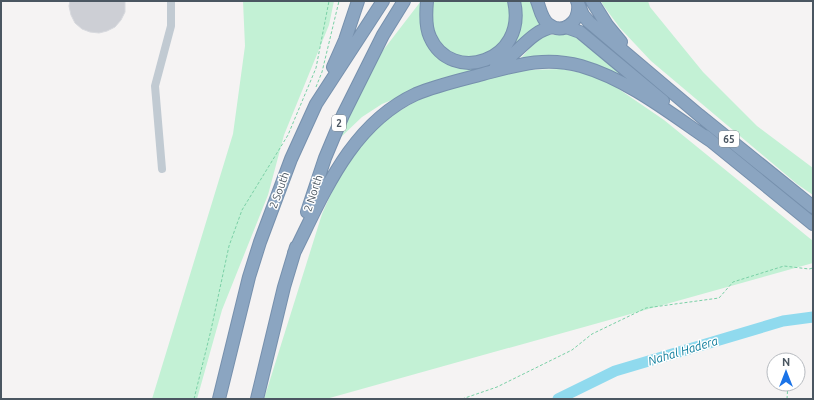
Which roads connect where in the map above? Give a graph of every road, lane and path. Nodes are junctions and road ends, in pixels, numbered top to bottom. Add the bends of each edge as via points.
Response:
1 (171, 1) edge
2 (329, 1) edge
3 (358, 1) edge
4 (383, 1) edge
5 (404, 1) edge
6 (427, 1) edge
7 (514, 1) edge
8 (537, 1) edge
9 (592, 1) edge
10 (578, 3) edge
11 (553, 27) junction
12 (566, 27) junction
13 (646, 70) junction
14 (463, 80) junction
15 (316, 104) junction
16 (711, 141) junction
17 (162, 168) dead end
18 (813, 207) edge
19 (813, 224) edge
20 (294, 253) junction
21 (813, 268) edge
22 (219, 398) edge
23 (194, 399) edge
24 (257, 399) edge
25 (462, 399) edge

1 - 17 lane via 171,26 155,86
2 - 23 path via 316,68 310,83 288,135 242,210 229,246
3 - 15 highway via 345,40
4 - 15 highway, 2 South
5 - 20 highway, 2 North / 2 via 383,35 333,136
6 - 7 highway via 428,30 439,51 456,60 472,62 491,58 509,42 515,26
8 - 11 highway via 544,20
9 - 13 highway via 610,29
10 - 12 highway via 578,15
10 - 13 highway, 65 via 589,22
11 - 12 highway, 65
11 - 14 highway via 537,32 500,64
12 - 16 highway, 65 via 580,32
13 - 18 highway, 65
14 - 16 highway via 526,63 569,63 601,74 640,94
14 - 20 highway via 416,94 395,106 371,126 355,143 335,172
15 - 22 highway, 2 South via 291,159 260,242
16 - 19 highway, 65
20 - 24 highway, 2 North / 2
21 - 25 path via 784,266 733,282 719,298 646,308 592,334 572,350 497,387

